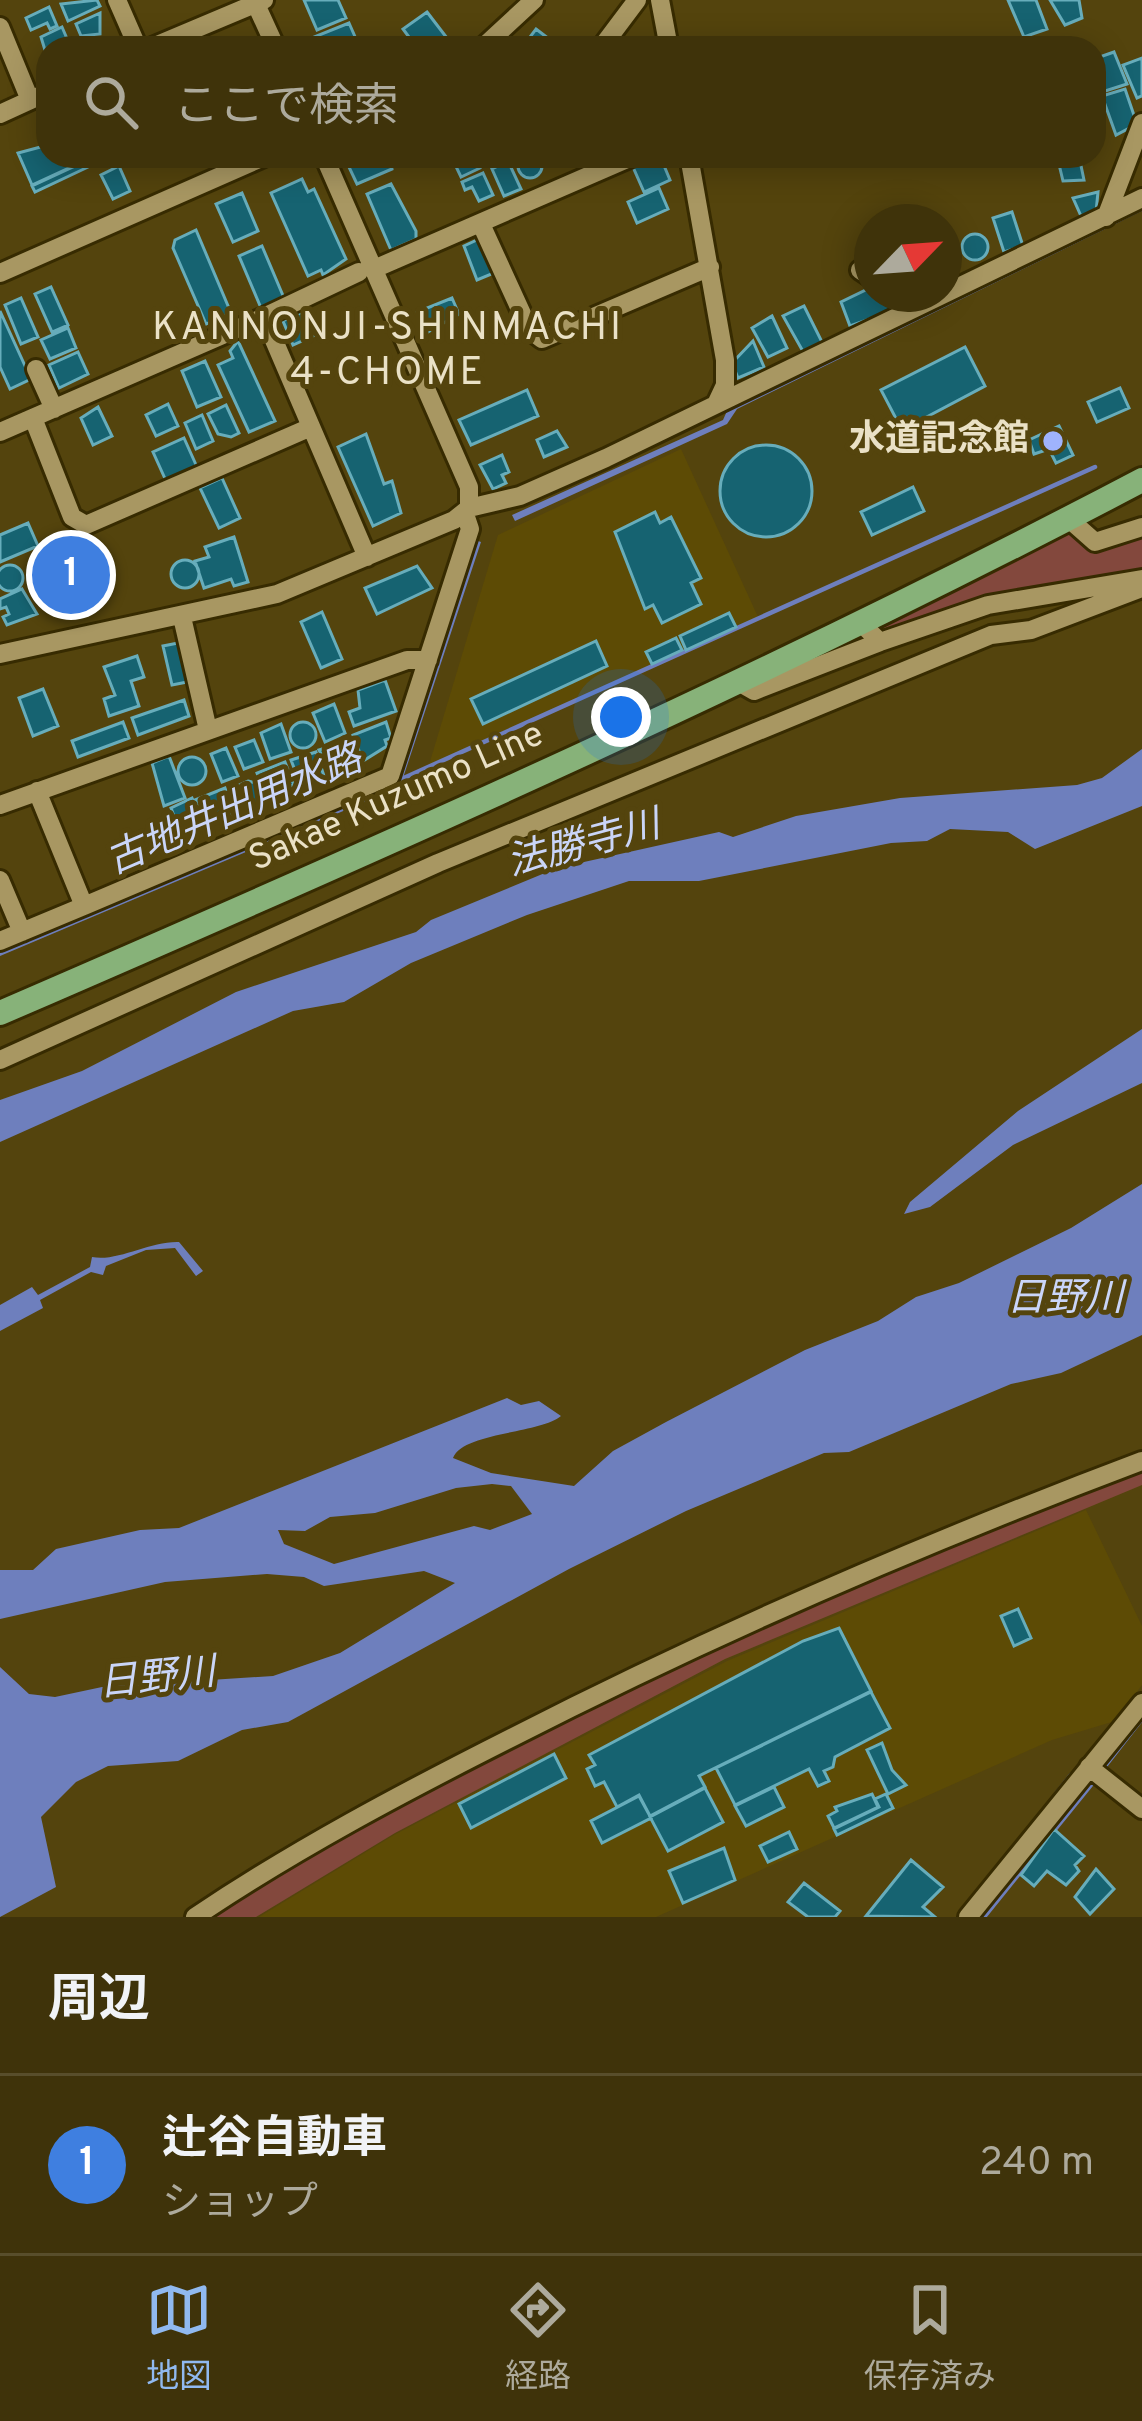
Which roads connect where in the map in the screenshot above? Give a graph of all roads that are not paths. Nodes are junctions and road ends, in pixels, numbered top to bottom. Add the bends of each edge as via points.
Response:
1 (117, 0) edge
2 (534, 0) edge
3 (638, 0) edge
4 (660, 0) edge
5 (258, 1) edge
6 (0, 27) edge
7 (133, 36) edge
8 (178, 36) edge
9 (271, 36) edge
10 (503, 36) edge
11 (610, 36) edge
12 (667, 36) edge
13 (36, 91) edge
14 (36, 97) edge
15 (0, 113) edge
16 (1142, 123) edge
17 (238, 168) edge
18 (329, 168) edge
19 (583, 168) edge
20 (606, 168) edge
21 (690, 168) edge
22 (587, 176) junction
23 (1142, 198) edge
24 (1106, 217) junction
25 (481, 224) junction
26 (710, 267) junction
27 (367, 270) junction
28 (0, 272) edge
29 (962, 287) edge
30 (910, 312) edge
31 (264, 317) junction
32 (36, 369) dead end
33 (717, 402) junction
34 (54, 409) junction
35 (33, 418) junction
36 (311, 427) junction
37 (0, 432) edge
38 (1142, 480) edge
39 (466, 511) junction
40 (1069, 520) junction
41 (1142, 527) edge
42 (367, 556) junction
43 (1142, 583) edge
44 (182, 617) junction
45 (872, 633) junction
46 (0, 654) edge
47 (428, 660) junction
48 (208, 730) junction
49 (37, 791) junction
50 (0, 805) edge
51 (0, 880) edge
52 (84, 906) junction
53 (22, 932) junction
54 (0, 941) edge
55 (95, 971) junction
56 (113, 1009) junction
57 (0, 1013) edge
58 (0, 1060) edge
59 (1142, 1461) edge
60 (1130, 1717) edge
61 (1090, 1767) junction
62 (1142, 1809) edge
63 (195, 1917) edge
64 (968, 1917) edge

1 - 7 street
2 - 10 street
3 - 11 street
4 - 12 street
5 - 8 street
5 - 9 street
6 - 13 street
14 - 15 street
16 - 24 street
17 - 28 street
18 - 27 street
19 - 22 street
20 - 22 street
21 - 26 street
22 - 25 street
23 - 24 street
24 - 29 street
25 - 26 street via 539,338
25 - 27 street
26 - 33 street via 724,360
27 - 31 street
27 - 39 street via 469,487
30 - 33 street
31 - 34 street
31 - 36 street
32 - 34 street
33 - 39 street via 546,485
34 - 35 street
35 - 36 street via 72,517 86,525
35 - 37 street
36 - 42 street
38 - 40 main road, Sakae Kuzumo Line
39 - 42 street
39 - 47 street via 470,530
40 - 41 street via 1095,542
40 - 45 main road, Sakae Kuzumo Line
42 - 44 street via 277,594
43 - 45 street via 988,605
43 - 56 street via 637,777
44 - 46 street
44 - 48 street
45 - 55 main road, Sakae Kuzumo Line via 740,683
47 - 48 street via 407,660
47 - 52 street via 390,776
48 - 49 street
49 - 50 street
49 - 52 street
51 - 53 street
52 - 53 street
53 - 54 street
55 - 56 street
55 - 57 main road, Sakae Kuzumo Line
56 - 58 street
59 - 63 street via 806,1596 575,1705 373,1808
60 - 61 street
61 - 62 street
61 - 64 street

